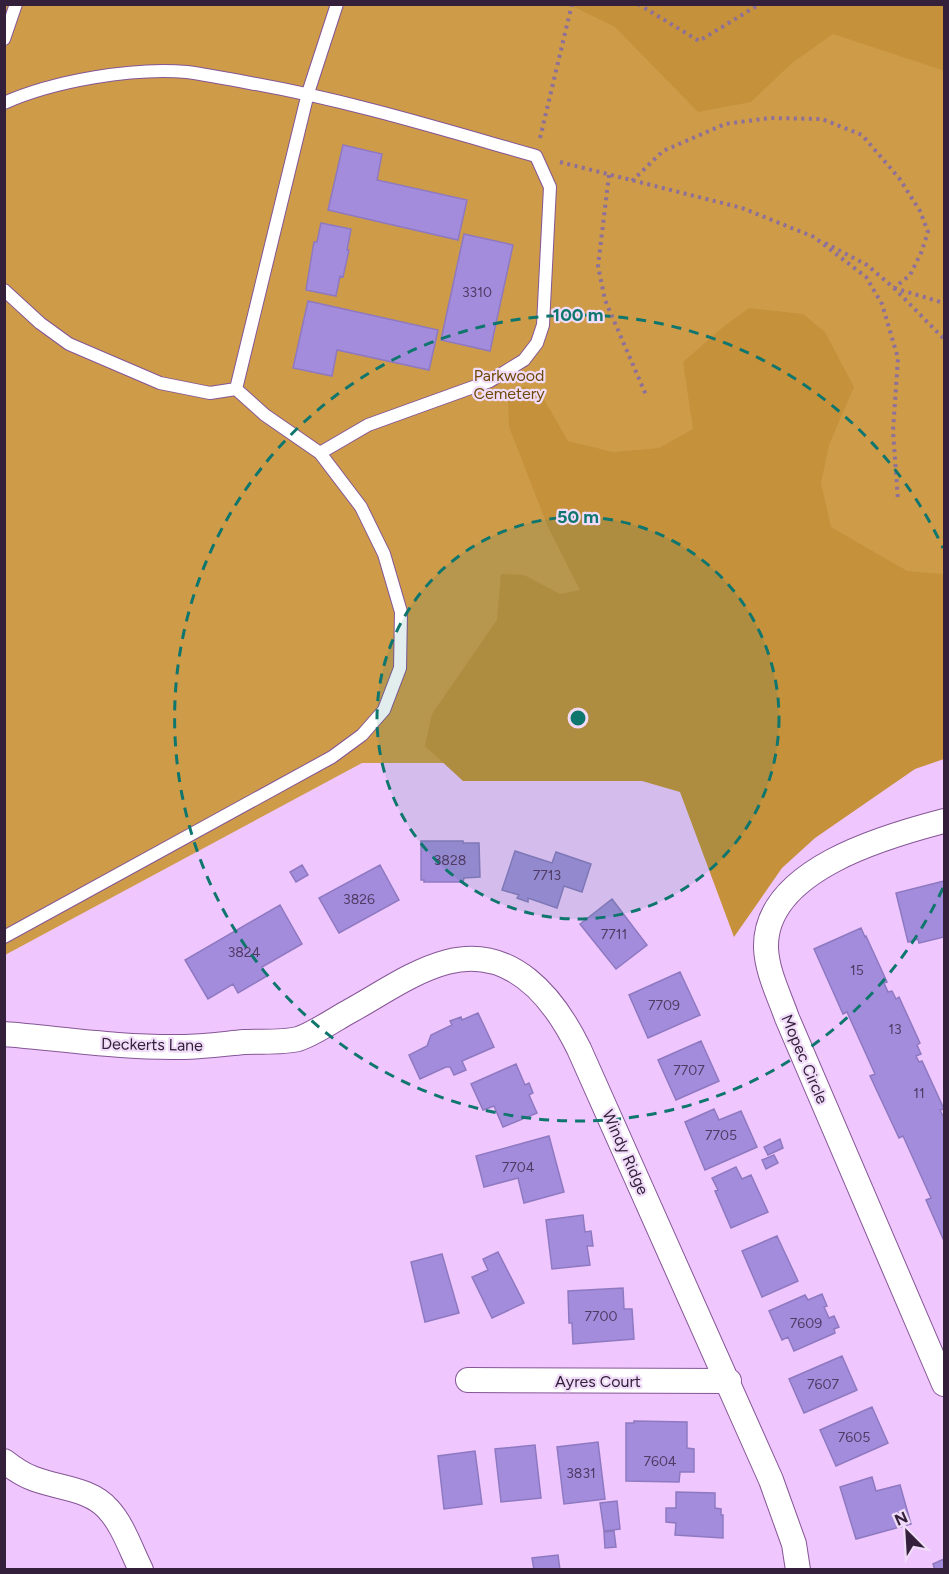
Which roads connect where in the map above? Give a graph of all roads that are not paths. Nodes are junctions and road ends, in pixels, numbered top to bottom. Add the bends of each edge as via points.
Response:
1 (16, 4) edge
2 (337, 4) edge
3 (4, 39) edge
4 (308, 93) junction
5 (4, 103) edge
6 (4, 290) edge
7 (236, 389) junction
8 (320, 453) junction
9 (945, 821) edge
10 (4, 937) edge
11 (4, 1034) edge
12 (299, 1038) joint
13 (468, 1380) dead end
14 (729, 1381) junction
15 (945, 1384) edge
16 (4, 1461) edge
17 (141, 1569) edge
18 (798, 1569) edge

1 - 3 lane
2 - 4 lane
4 - 5 lane via 186,72 134,72 70,83
4 - 7 lane
4 - 8 lane via 536,156 550,187 543,325 537,343 524,360 490,381 368,425
6 - 7 lane via 69,344 160,383 210,393
7 - 8 lane via 265,415
8 - 10 lane via 361,507 384,554 400,612 400,668 384,710 362,735 332,757
9 - 15 street, Mopec Circle via 871,842 816,871 778,906 769,923 766,947 770,973 788,1017
11 - 12 street, Deckerts Lane via 181,1047
12 - 14 street, Windy Ridge via 414,975 449,962 493,962 530,980 558,1010 579,1048
13 - 14 street, Ayres Court
14 - 18 street, Windy Ridge via 782,1506
16 - 17 street via 33,1479 92,1497 108,1508

